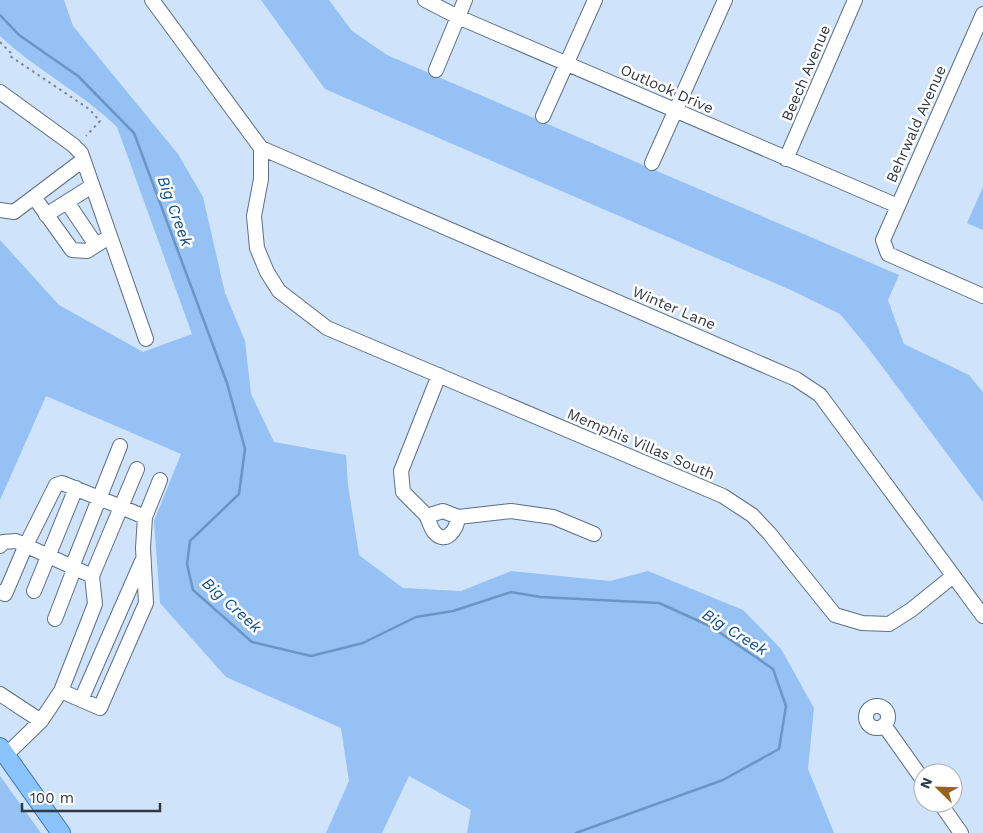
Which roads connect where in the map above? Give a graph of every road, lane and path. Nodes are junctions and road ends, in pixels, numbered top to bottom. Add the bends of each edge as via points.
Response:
1 (152, 0) edge
2 (425, 0) edge
3 (465, 0) edge
4 (595, 0) edge
5 (725, 0) edge
6 (855, 0) edge
7 (983, 14) edge
8 (458, 17) junction
9 (0, 42) edge
10 (567, 63) junction
11 (436, 70) dead end
12 (0, 92) edge
13 (676, 112) junction
14 (543, 116) dead end
15 (86, 136) dead end
16 (261, 148) junction
17 (786, 159) junction
18 (83, 160) junction
19 (652, 163) dead end
20 (92, 186) junction
21 (34, 197) junction
22 (67, 202) junction
23 (898, 206) junction
24 (0, 210) edge
25 (46, 215) junction
26 (109, 238) junction
27 (96, 245) junction
28 (983, 296) edge
29 (146, 339) dead end
30 (439, 375) junction
31 (120, 446) dead end
32 (137, 469) dead end
33 (160, 480) dead end
34 (76, 488) junction
35 (98, 497) junction
36 (121, 507) junction
37 (427, 516) junction
38 (458, 516) junction
39 (145, 517) junction
40 (594, 534) dead end
41 (26, 545) junction
42 (0, 546) edge
43 (48, 555) junction
44 (144, 558) junction
45 (72, 566) junction
46 (92, 576) junction
47 (952, 576) junction
48 (34, 591) dead end
49 (0, 592) edge
50 (983, 616) edge
51 (55, 619) dead end
52 (61, 691) junction
53 (0, 694) edge
54 (81, 700) junction
55 (41, 721) junction
56 (884, 725) dead end
57 (3, 751) edge
58 (913, 766) edge
59 (947, 813) edge
60 (61, 833) edge
61 (961, 833) edge

1 - 16 street
2 - 8 street, Outlook Drive
3 - 8 street
4 - 10 street
5 - 13 street
6 - 17 street, Beech Avenue
7 - 23 street, Behrwald Avenue
8 - 10 street, Outlook Drive
8 - 11 street
9 - 15 path via 11,53 10,56 88,109 100,121
10 - 13 street, Outlook Drive
10 - 14 street
12 - 18 street via 73,145
13 - 17 street, Outlook Drive
13 - 19 street
16 - 30 street, Memphis Villas South via 261,179 254,216 257,248 279,291 327,328
16 - 47 street, Winter Lane via 796,379 820,395
17 - 23 street, Outlook Drive
18 - 20 street
18 - 21 street
20 - 22 street
20 - 26 street
21 - 24 street via 14,212
21 - 25 street
22 - 25 street
22 - 27 street
23 - 28 street, Behrwald Avenue via 883,240 888,254
25 - 27 street via 72,250 87,251
26 - 27 street
26 - 29 street
30 - 37 street via 402,471 403,492
30 - 47 street, Memphis Villas South via 723,496 752,515 769,532 835,615 862,623 889,624
31 - 35 street
32 - 36 street
33 - 39 street
34 - 35 street
34 - 41 street via 62,483 56,485
34 - 43 street
35 - 36 street
35 - 45 street
36 - 39 street
36 - 46 street
37 - 38 street via 443,511
37 - 38 street via 435,533 446,537 455,529
38 - 40 street via 511,510 553,517
39 - 44 street
41 - 42 street via 16,540 2,542
41 - 43 street
41 - 49 street via 5,594
43 - 45 street
43 - 48 street
44 - 54 street
44 - 54 street via 146,604 100,708
45 - 46 street
45 - 51 street via 73,572
46 - 52 street via 95,604
47 - 50 street, Winter Lane
52 - 54 street
52 - 55 street
53 - 55 street
55 - 57 street
56 - 58 street
57 - 60 main road
59 - 61 street

